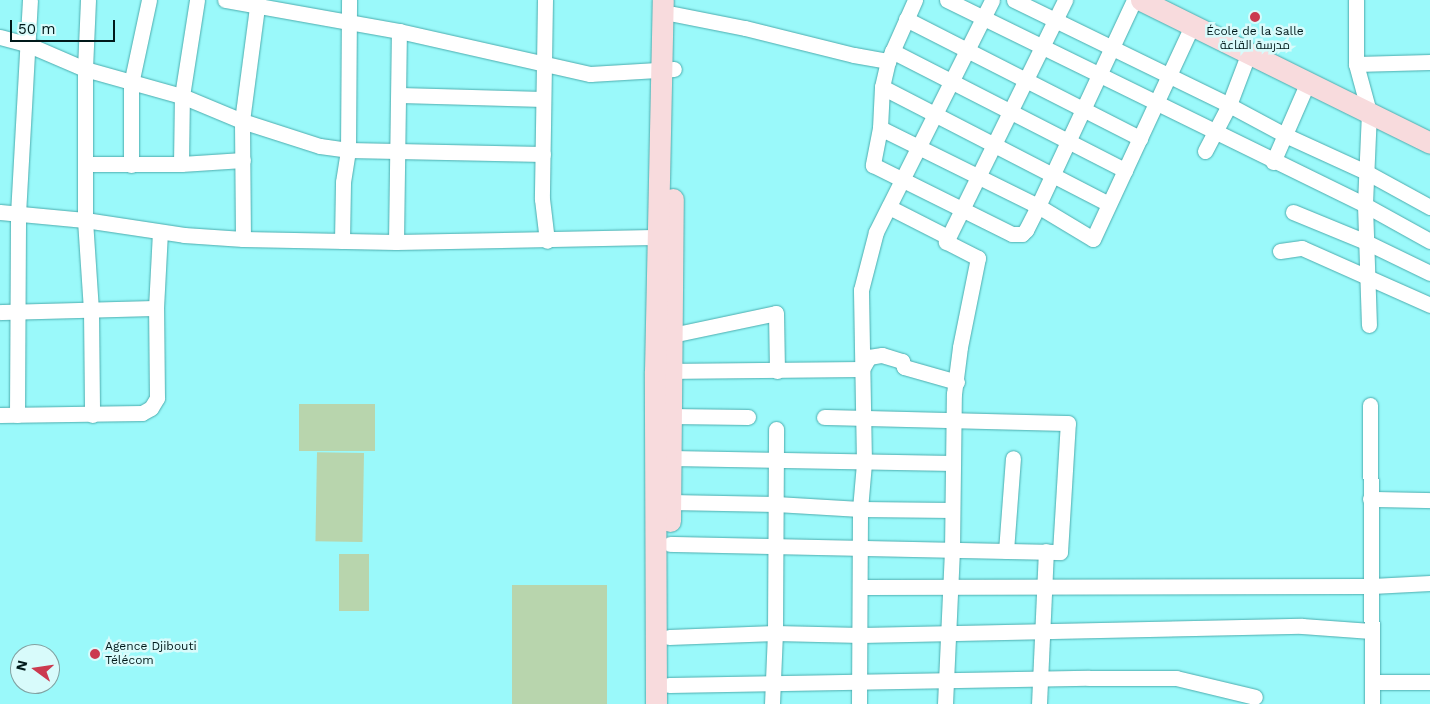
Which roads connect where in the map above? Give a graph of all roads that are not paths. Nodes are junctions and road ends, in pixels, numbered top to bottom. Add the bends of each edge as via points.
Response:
1 (30, 0) edge
2 (88, 0) edge
3 (149, 0) edge
4 (197, 0) edge
5 (225, 0) edge
6 (349, 0) edge
7 (545, 0) edge
8 (915, 0) edge
9 (947, 0) edge
10 (992, 0) edge
11 (1014, 0) edge
12 (1065, 0) edge
13 (1134, 0) edge
14 (1141, 0) edge
15 (1356, 0) edge
16 (258, 3) edge
17 (670, 5) edge
18 (984, 18) junction
19 (906, 19) junction
20 (1055, 20) junction
21 (350, 21) junction
22 (1192, 26) junction
23 (399, 31) junction
24 (0, 37) edge
25 (28, 44) junction
26 (1042, 47) junction
27 (1112, 47) junction
28 (968, 50) junction
29 (1248, 55) junction
30 (890, 56) junction
31 (1430, 62) edge
32 (1356, 64) junction
33 (544, 65) junction
34 (85, 69) junction
35 (667, 70) junction
36 (1098, 76) junction
37 (1168, 76) junction
38 (1026, 80) junction
39 (952, 81) junction
40 (131, 84) junction
41 (1307, 84) junction
42 (882, 87) junction
43 (182, 96) junction
44 (400, 96) junction
45 (543, 99) junction
46 (1155, 104) junction
47 (1229, 105) junction
48 (1082, 109) junction
49 (1010, 112) junction
50 (1369, 112) junction
51 (935, 113) junction
52 (242, 121) junction
53 (880, 128) junction
54 (1214, 132) junction
55 (1285, 135) junction
56 (1140, 138) junction
57 (1067, 141) junction
58 (994, 144) junction
59 (1430, 144) edge
60 (918, 145) junction
61 (348, 150) junction
62 (1205, 151) dead end
63 (398, 152) junction
64 (543, 154) junction
65 (243, 160) junction
66 (1274, 162) junction
67 (86, 164) junction
68 (181, 164) junction
69 (131, 165) junction
70 (1125, 170) junction
71 (1366, 172) junction
72 (1053, 174) junction
73 (978, 176) junction
74 (902, 181) junction
75 (1110, 204) junction
76 (1365, 205) junction
77 (1038, 206) junction
78 (889, 207) junction
79 (1430, 207) edge
80 (962, 209) junction
81 (0, 212) edge
82 (1293, 212) dead end
83 (18, 214) junction
84 (85, 220) junction
85 (160, 232) junction
86 (665, 237) junction
87 (948, 237) junction
88 (243, 239) junction
89 (342, 241) junction
90 (547, 241) junction
91 (1430, 241) edge
92 (396, 242) junction
93 (1366, 242) junction
94 (1280, 251) dead end
95 (1430, 273) edge
96 (1367, 276) junction
97 (1430, 305) edge
98 (156, 308) junction
99 (91, 311) junction
100 (0, 312) edge
101 (17, 313) junction
102 (1369, 324) dead end
103 (672, 335) junction
104 (862, 370) junction
105 (663, 371) junction
106 (776, 371) junction
107 (957, 382) junction
108 (1370, 405) dead end
109 (0, 415) edge
110 (17, 415) junction
111 (92, 415) junction
112 (671, 416) junction
113 (748, 417) dead end
114 (824, 417) dead end
115 (864, 418) junction
116 (954, 421) junction
117 (776, 429) dead end
118 (670, 458) junction
119 (1013, 458) dead end
120 (776, 461) junction
121 (864, 463) junction
122 (953, 464) junction
123 (1370, 499) junction
124 (1430, 500) edge
125 (670, 502) junction
126 (776, 504) junction
127 (860, 509) junction
128 (952, 510) junction
129 (670, 544) junction
130 (775, 546) junction
131 (861, 548) junction
132 (952, 550) junction
133 (1006, 551) junction
134 (1046, 551) junction
135 (1430, 583) edge
136 (949, 586) junction
137 (1044, 586) junction
138 (1372, 586) junction
139 (862, 587) junction
140 (1371, 631) junction
141 (775, 632) junction
142 (1043, 632) junction
143 (947, 634) junction
144 (861, 635) junction
145 (669, 637) junction
146 (1040, 679) junction
147 (946, 680) junction
148 (860, 682) junction
149 (1372, 682) junction
150 (1430, 682) edge
151 (773, 683) junction
152 (669, 694) edge
153 (1255, 697) dead end
154 (656, 704) edge
155 (772, 704) edge
156 (859, 704) edge
157 (945, 704) edge
158 (1039, 704) edge
159 (1372, 704) edge

1 - 25 street
2 - 34 street
3 - 40 street
4 - 43 street
5 - 16 street
6 - 21 street
7 - 33 street
8 - 19 street
9 - 18 street
10 - 18 street
11 - 20 street
12 - 20 street
13 - 27 street
14 - 22 street
15 - 32 street
16 - 21 street
16 - 52 street
17 - 30 street via 745,28 854,55
17 - 35 street
18 - 26 street
18 - 28 street
19 - 28 street
19 - 30 street
20 - 26 street
20 - 27 street
21 - 23 street
21 - 61 street
22 - 29 street
22 - 37 street
23 - 33 street
23 - 44 street
24 - 25 street
25 - 34 street
25 - 83 street
26 - 36 street
26 - 38 street
27 - 36 street
27 - 37 street
28 - 38 street
28 - 39 street
29 - 41 street
29 - 47 street
30 - 39 street
30 - 42 street
31 - 32 street
32 - 50 street
33 - 35 street via 590,74
33 - 45 street
34 - 40 street
34 - 67 street
35 - 86 street
36 - 46 street
36 - 48 street
37 - 46 street
37 - 47 street
38 - 48 street
38 - 49 street
39 - 49 street
39 - 51 street
40 - 43 street
40 - 69 street
41 - 50 street
41 - 55 street
42 - 51 street
42 - 53 street
43 - 52 street
43 - 68 street
44 - 45 street
44 - 63 street
45 - 64 street
46 - 54 street
46 - 56 street
47 - 54 street
47 - 55 street
48 - 56 street
48 - 57 street
49 - 57 street
49 - 58 street
50 - 59 street
50 - 71 street
51 - 58 street
51 - 60 street
52 - 61 street via 320,146
52 - 65 street
53 - 60 street
53 - 74 street via 873,165
54 - 62 street
54 - 66 street
55 - 66 street
55 - 71 street
56 - 70 street
57 - 70 street
57 - 72 street
58 - 72 street
58 - 73 street
60 - 73 street
60 - 74 street
61 - 63 street
61 - 89 street via 343,182
63 - 64 street
63 - 92 street
64 - 90 street via 542,199
65 - 68 street
65 - 88 street
66 - 76 street
67 - 69 street
67 - 84 street
68 - 69 street
70 - 75 street
71 - 76 street
71 - 79 street
72 - 75 street
72 - 77 street
73 - 77 street
73 - 80 street
74 - 78 street
74 - 80 street
75 - 77 street via 1093,239
76 - 91 street
76 - 93 street
77 - 80 street via 1022,234 1012,234
78 - 87 street
78 - 104 street via 876,232 861,290
80 - 87 street
81 - 83 street
82 - 93 street
83 - 84 street
83 - 101 street
84 - 85 street
84 - 99 street
85 - 88 street
85 - 98 street
86 - 90 street
86 - 103 street
86 - 105 street
87 - 107 street via 946,242 978,258 960,347
88 - 89 street
89 - 92 street
90 - 92 street
93 - 95 street
93 - 96 street
94 - 96 street via 1302,248
96 - 97 street
96 - 102 street
98 - 99 street
98 - 111 street via 157,398 142,413
99 - 101 street
99 - 111 street
100 - 101 street
101 - 110 street
103 - 105 street
103 - 106 street via 776,313
104 - 106 street
104 - 107 street via 869,357 882,355 902,361 904,367
104 - 115 street
105 - 106 street
105 - 112 street
105 - 154 street
107 - 116 street
108 - 123 street
109 - 110 street
110 - 111 street
112 - 113 street
112 - 118 street
114 - 115 street
115 - 116 street
115 - 121 street
116 - 122 street
116 - 134 street via 1068,423 1060,552
117 - 120 street
118 - 120 street
118 - 125 street
119 - 133 street
120 - 121 street
120 - 126 street
121 - 122 street
121 - 127 street
122 - 128 street
123 - 124 street
123 - 138 street
125 - 126 street
125 - 129 street
126 - 127 street
126 - 130 street
127 - 128 street
127 - 131 street
128 - 132 street
129 - 130 street
129 - 145 street
130 - 131 street
130 - 141 street
131 - 132 street
131 - 139 street
132 - 133 street
132 - 136 street
133 - 134 street
134 - 137 street
135 - 138 street
136 - 137 street
136 - 139 street
136 - 143 street
137 - 138 street
137 - 142 street
138 - 140 street
139 - 144 street
140 - 142 street via 1302,626
140 - 149 street
141 - 144 street
141 - 145 street
141 - 151 street
142 - 143 street
142 - 146 street
143 - 144 street
143 - 147 street
144 - 148 street
145 - 152 street
146 - 147 street
146 - 153 street via 1176,678
146 - 158 street
147 - 148 street
147 - 157 street
148 - 151 street
148 - 156 street
149 - 150 street
149 - 159 street
151 - 152 street
151 - 155 street

